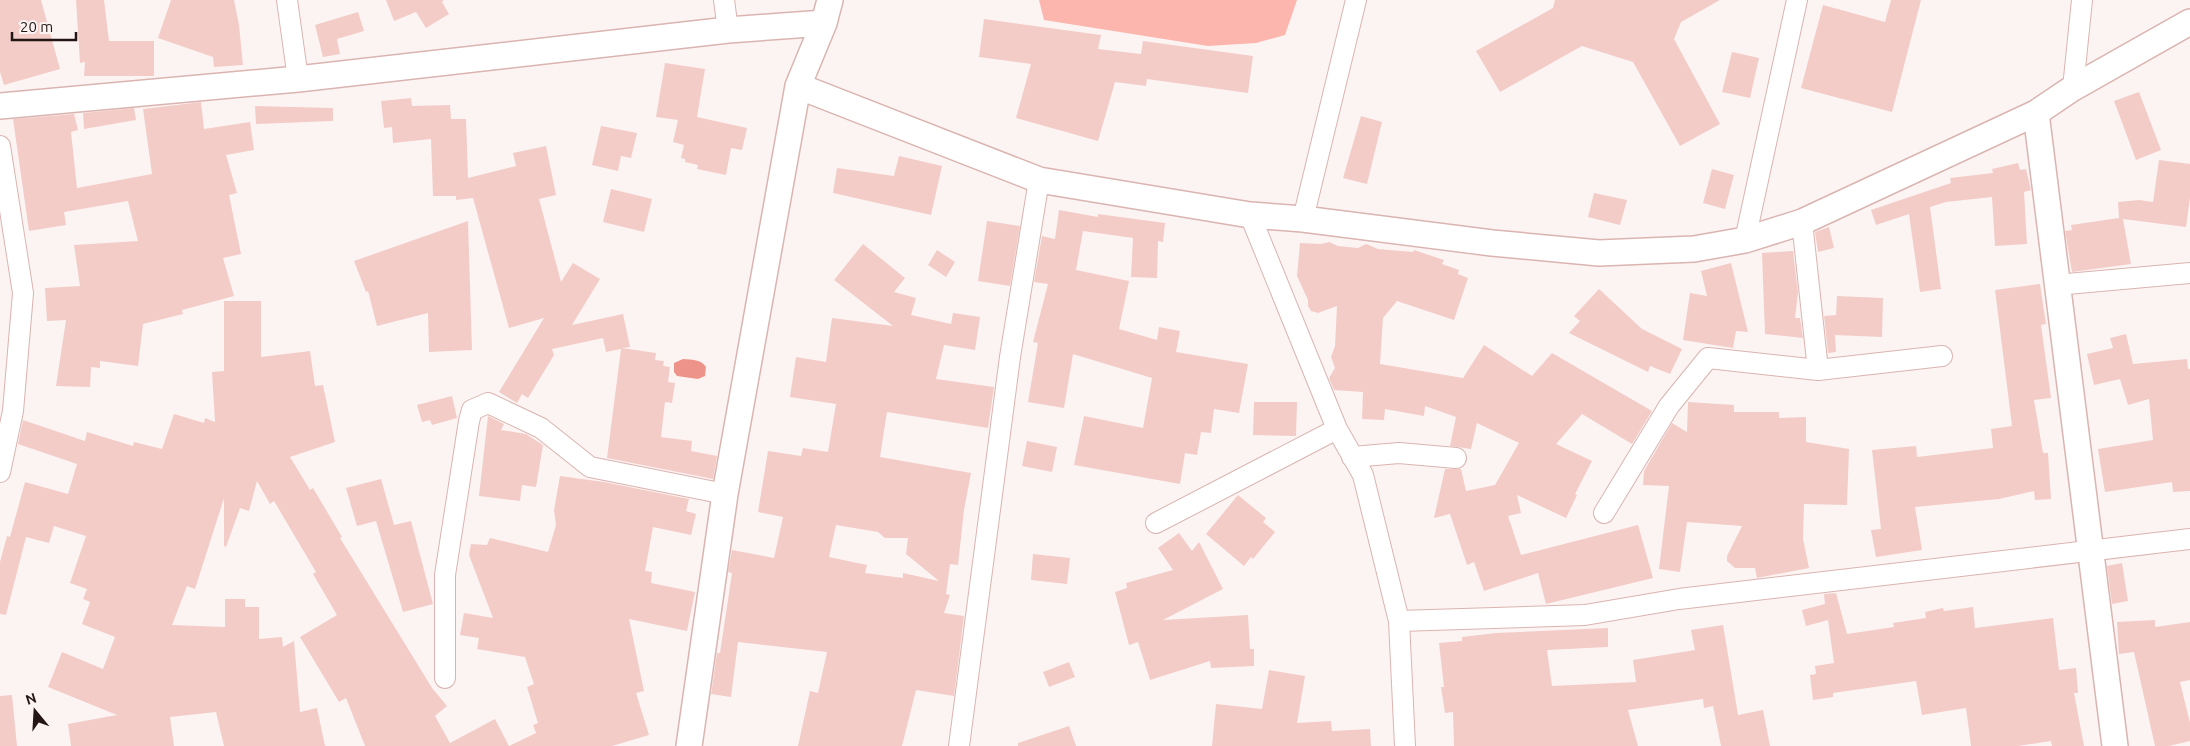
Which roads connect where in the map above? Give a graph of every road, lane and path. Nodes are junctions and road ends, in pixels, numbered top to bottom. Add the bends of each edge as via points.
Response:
1 (287, 0) edge
2 (724, 0) edge
3 (1356, 0) edge
4 (1798, 0) edge
5 (2082, 0) edge
6 (827, 12) edge
7 (2190, 22) edge
8 (728, 30) junction
9 (298, 79) junction
10 (798, 86) junction
11 (2073, 88) junction
12 (0, 106) edge
13 (2036, 113) junction
14 (0, 146) edge
15 (1039, 180) junction
16 (1250, 215) junction
17 (1303, 219) junction
18 (1802, 222) junction
19 (1744, 240) junction
20 (2190, 273) edge
21 (2056, 285) junction
22 (1942, 356) dead end
23 (1818, 370) junction
24 (1337, 429) junction
25 (1352, 457) junction
26 (1456, 458) dead end
27 (0, 472) edge
28 (725, 494) junction
29 (1604, 513) dead end
30 (1156, 523) dead end
31 (2190, 539) edge
32 (2089, 552) junction
33 (1399, 621) junction
34 (445, 678) dead end
35 (689, 746) edge
36 (959, 746) edge
37 (1405, 746) edge
38 (2115, 746) edge

1 - 9 street
2 - 8 street
3 - 17 street
4 - 19 street
5 - 11 street
6 - 8 street
6 - 10 street
7 - 11 street
8 - 9 street
9 - 12 street
10 - 15 street
10 - 28 street
11 - 13 street
13 - 18 street
13 - 21 street
14 - 27 street via 23,293 13,411
15 - 16 street
15 - 36 street via 1009,367
16 - 17 street
16 - 24 street
17 - 19 street via 1599,253 1694,249
18 - 19 street
18 - 23 street
20 - 21 street
21 - 32 street
22 - 23 street
23 - 29 street via 1708,358 1669,406
24 - 25 street
24 - 30 street
25 - 26 street via 1399,453
25 - 33 street via 1363,475
28 - 34 street via 590,467 541,428 499,407 488,403 472,410 445,576
28 - 35 street
31 - 32 street
32 - 33 street via 1679,599 1586,615
32 - 38 street
33 - 37 street

